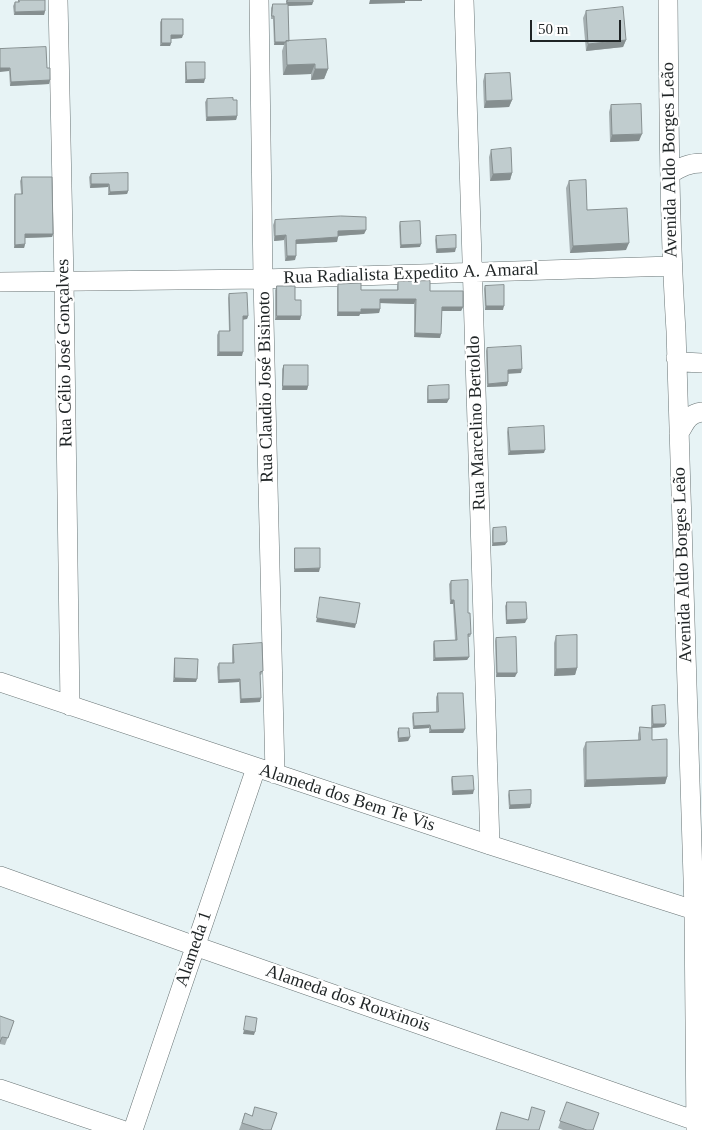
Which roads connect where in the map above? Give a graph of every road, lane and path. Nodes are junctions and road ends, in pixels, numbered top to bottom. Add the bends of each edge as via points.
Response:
1 (58, 0) edge
2 (259, 0) edge
3 (464, 0) edge
4 (668, 0) edge
5 (702, 163) edge
6 (670, 174) junction
7 (672, 266) junction
8 (472, 272) junction
9 (263, 279) junction
10 (64, 281) junction
11 (0, 282) edge
12 (676, 358) junction
13 (702, 363) edge
14 (702, 412) edge
15 (679, 433) junction
16 (0, 682) edge
17 (70, 706) junction
18 (256, 768) junction
19 (275, 774) junction
20 (490, 845) junction
21 (0, 876) edge
22 (694, 910) junction
23 (195, 946) junction
24 (0, 1089) edge
25 (696, 1126) edge
26 (122, 1130) edge
27 (133, 1130) edge

1 - 10 street, Rua Célio José Gonçalves
2 - 9 street, Rua Claudio José Bisinoto
3 - 8 street, Rua Marcelino Bertoldo
4 - 6 street, Avenida Aldo Borges Leão
5 - 6 street via 682,167
6 - 7 street, Avenida Aldo Borges Leão
7 - 8 street, Rua Radialista Expedito A. Amaral
7 - 12 street, Avenida Aldo Borges Leão
8 - 9 street, Rua Radialista Expedito A. Amaral
8 - 20 street, Rua Marcelino Bertoldo
9 - 10 street, Rua Radialista Expedito A. Amaral
9 - 19 street, Rua Claudio José Bisinoto
10 - 11 street, Rua Radialista Expedito A. Amaral
10 - 17 street, Rua Célio José Gonçalves
12 - 13 street via 683,362
12 - 15 street, Avenida Aldo Borges Leão
14 - 15 street via 690,416
15 - 22 street, Avenida Aldo Borges Leão
16 - 17 street, Alameda dos Bem Te Vis
17 - 18 street, Alameda dos Bem Te Vis
18 - 19 street, Alameda dos Bem Te Vis
18 - 23 street, Alameda 1
19 - 20 street, Alameda dos Bem Te Vis
20 - 22 street, Alameda dos Bem Te Vis
21 - 23 street, Alameda dos Rouxinois
22 - 25 street, Avenida Aldo Borges Leão
23 - 25 street, Alameda dos Rouxinois
23 - 27 street, Alameda 1
24 - 26 street

